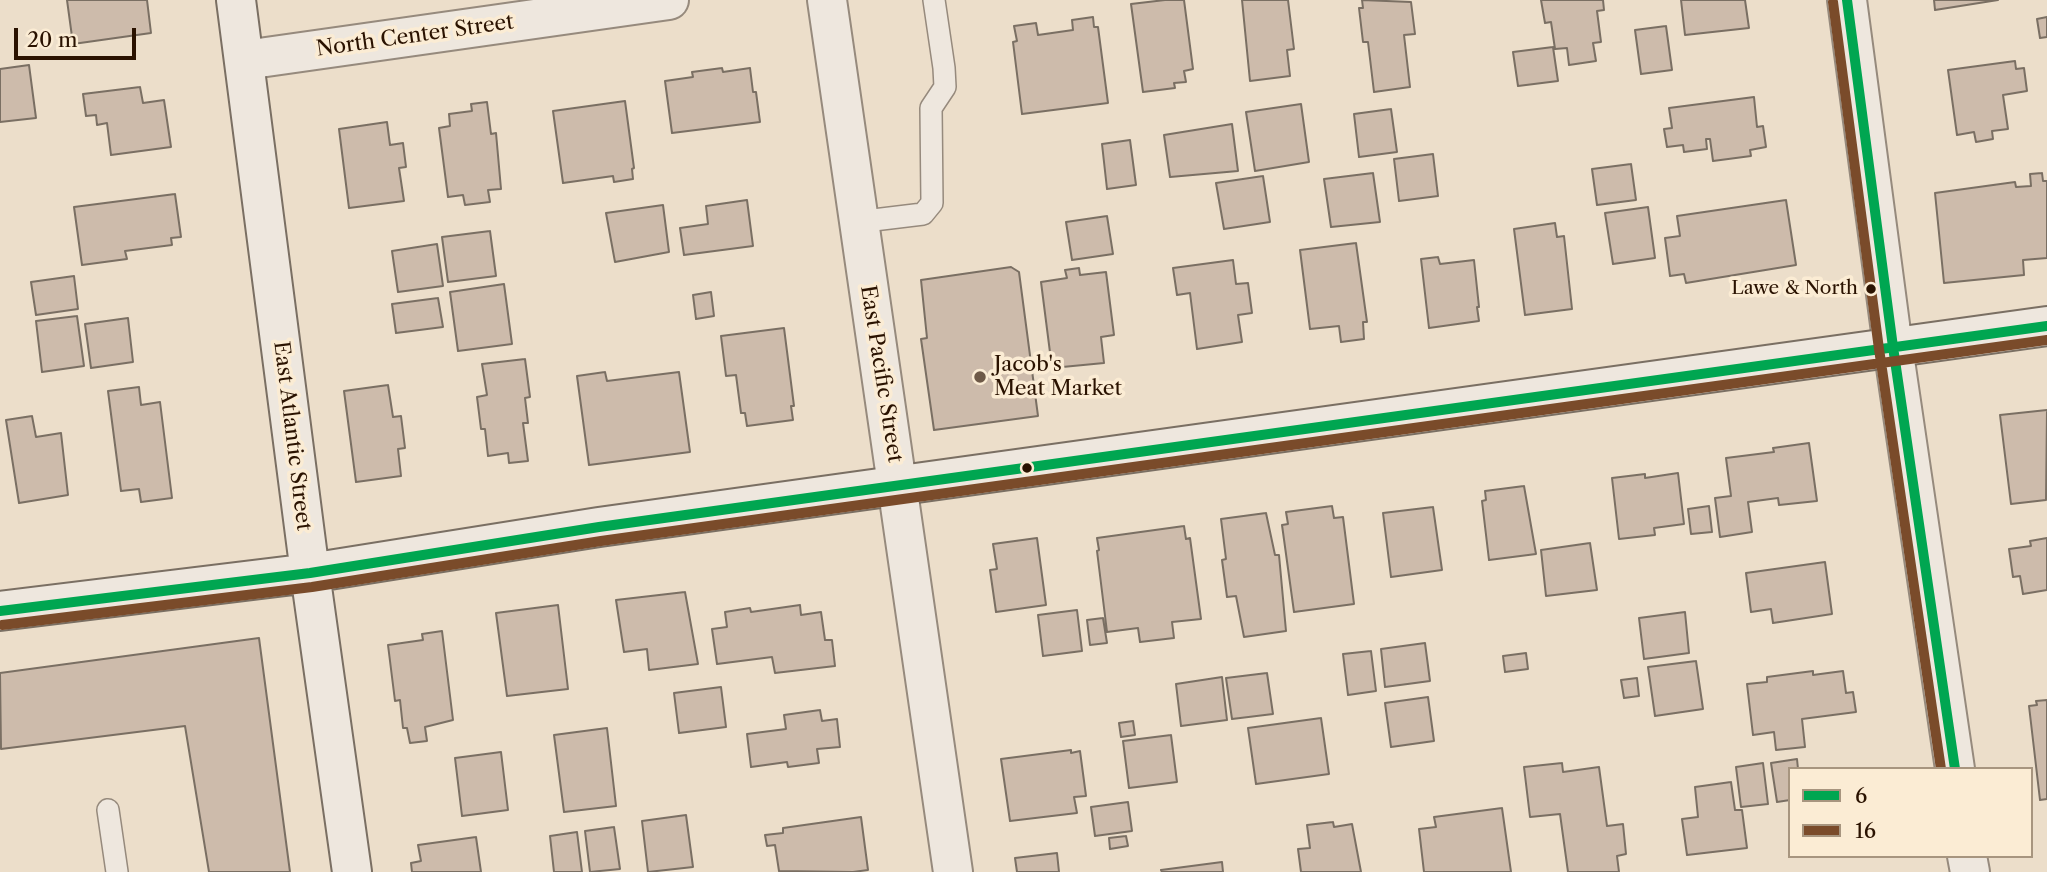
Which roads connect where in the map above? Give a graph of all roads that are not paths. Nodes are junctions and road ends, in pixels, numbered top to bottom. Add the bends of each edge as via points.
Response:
1 (236, 0) edge
2 (669, 0) edge
3 (827, 0) edge
4 (934, 0) edge
5 (1847, 0) edge
6 (244, 60) junction
7 (857, 222) junction
8 (2047, 326) edge
9 (1893, 347) junction
10 (898, 486) junction
11 (310, 573) junction
12 (0, 611) edge
13 (1955, 767) edge
14 (108, 810) dead end
15 (117, 872) edge
16 (352, 872) edge
17 (953, 872) edge

1 - 6 street, East Atlantic Street
2 - 6 street, North Center Street
3 - 7 street, East Pacific Street
4 - 7 lane via 945,87 931,108 932,203 923,214
5 - 9 street
6 - 11 street, East Atlantic Street
7 - 10 street, East Pacific Street
8 - 9 street
9 - 10 street
9 - 13 street
10 - 11 street
10 - 17 street, East Pacific Street
11 - 12 street
11 - 16 street, East Atlantic Street
14 - 15 lane

